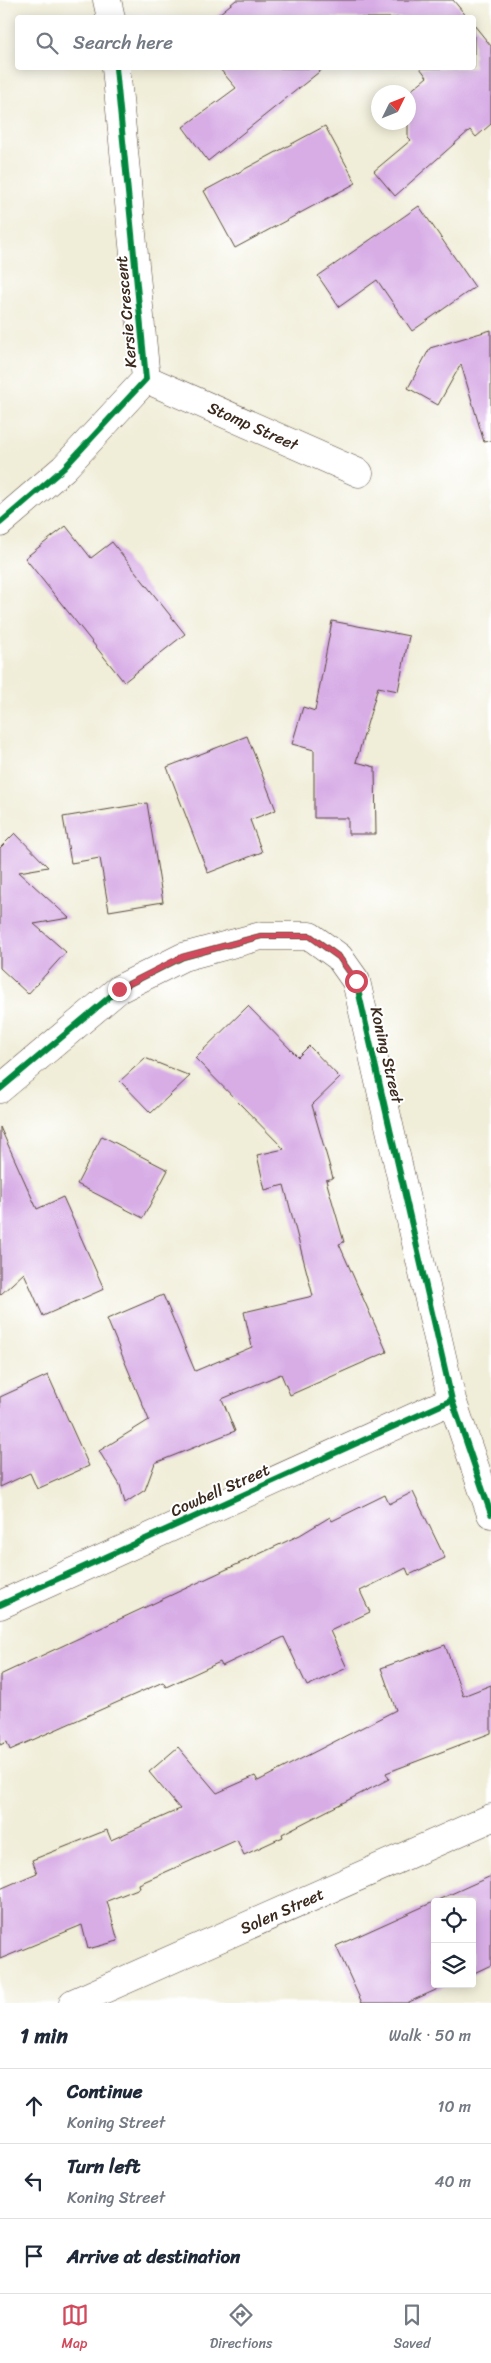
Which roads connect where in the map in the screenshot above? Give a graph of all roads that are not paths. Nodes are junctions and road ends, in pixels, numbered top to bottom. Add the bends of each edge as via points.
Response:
1 (116, 70) edge
2 (146, 379) junction
3 (360, 473) dead end
4 (0, 523) edge
5 (0, 1089) edge
6 (452, 1400) junction
7 (491, 1514) edge
8 (0, 1605) edge
9 (491, 1818) edge
10 (73, 2003) edge

1 - 2 street, Kersie Crescent
2 - 3 street, Stomp Street
2 - 4 street, Kersie Crescent via 64,468
5 - 6 street, Koning Street via 119,989 182,957 261,936 310,936 339,957 356,981
6 - 7 street, Koning Street
6 - 8 street, Cowbell Street
9 - 10 street, Solen Street

